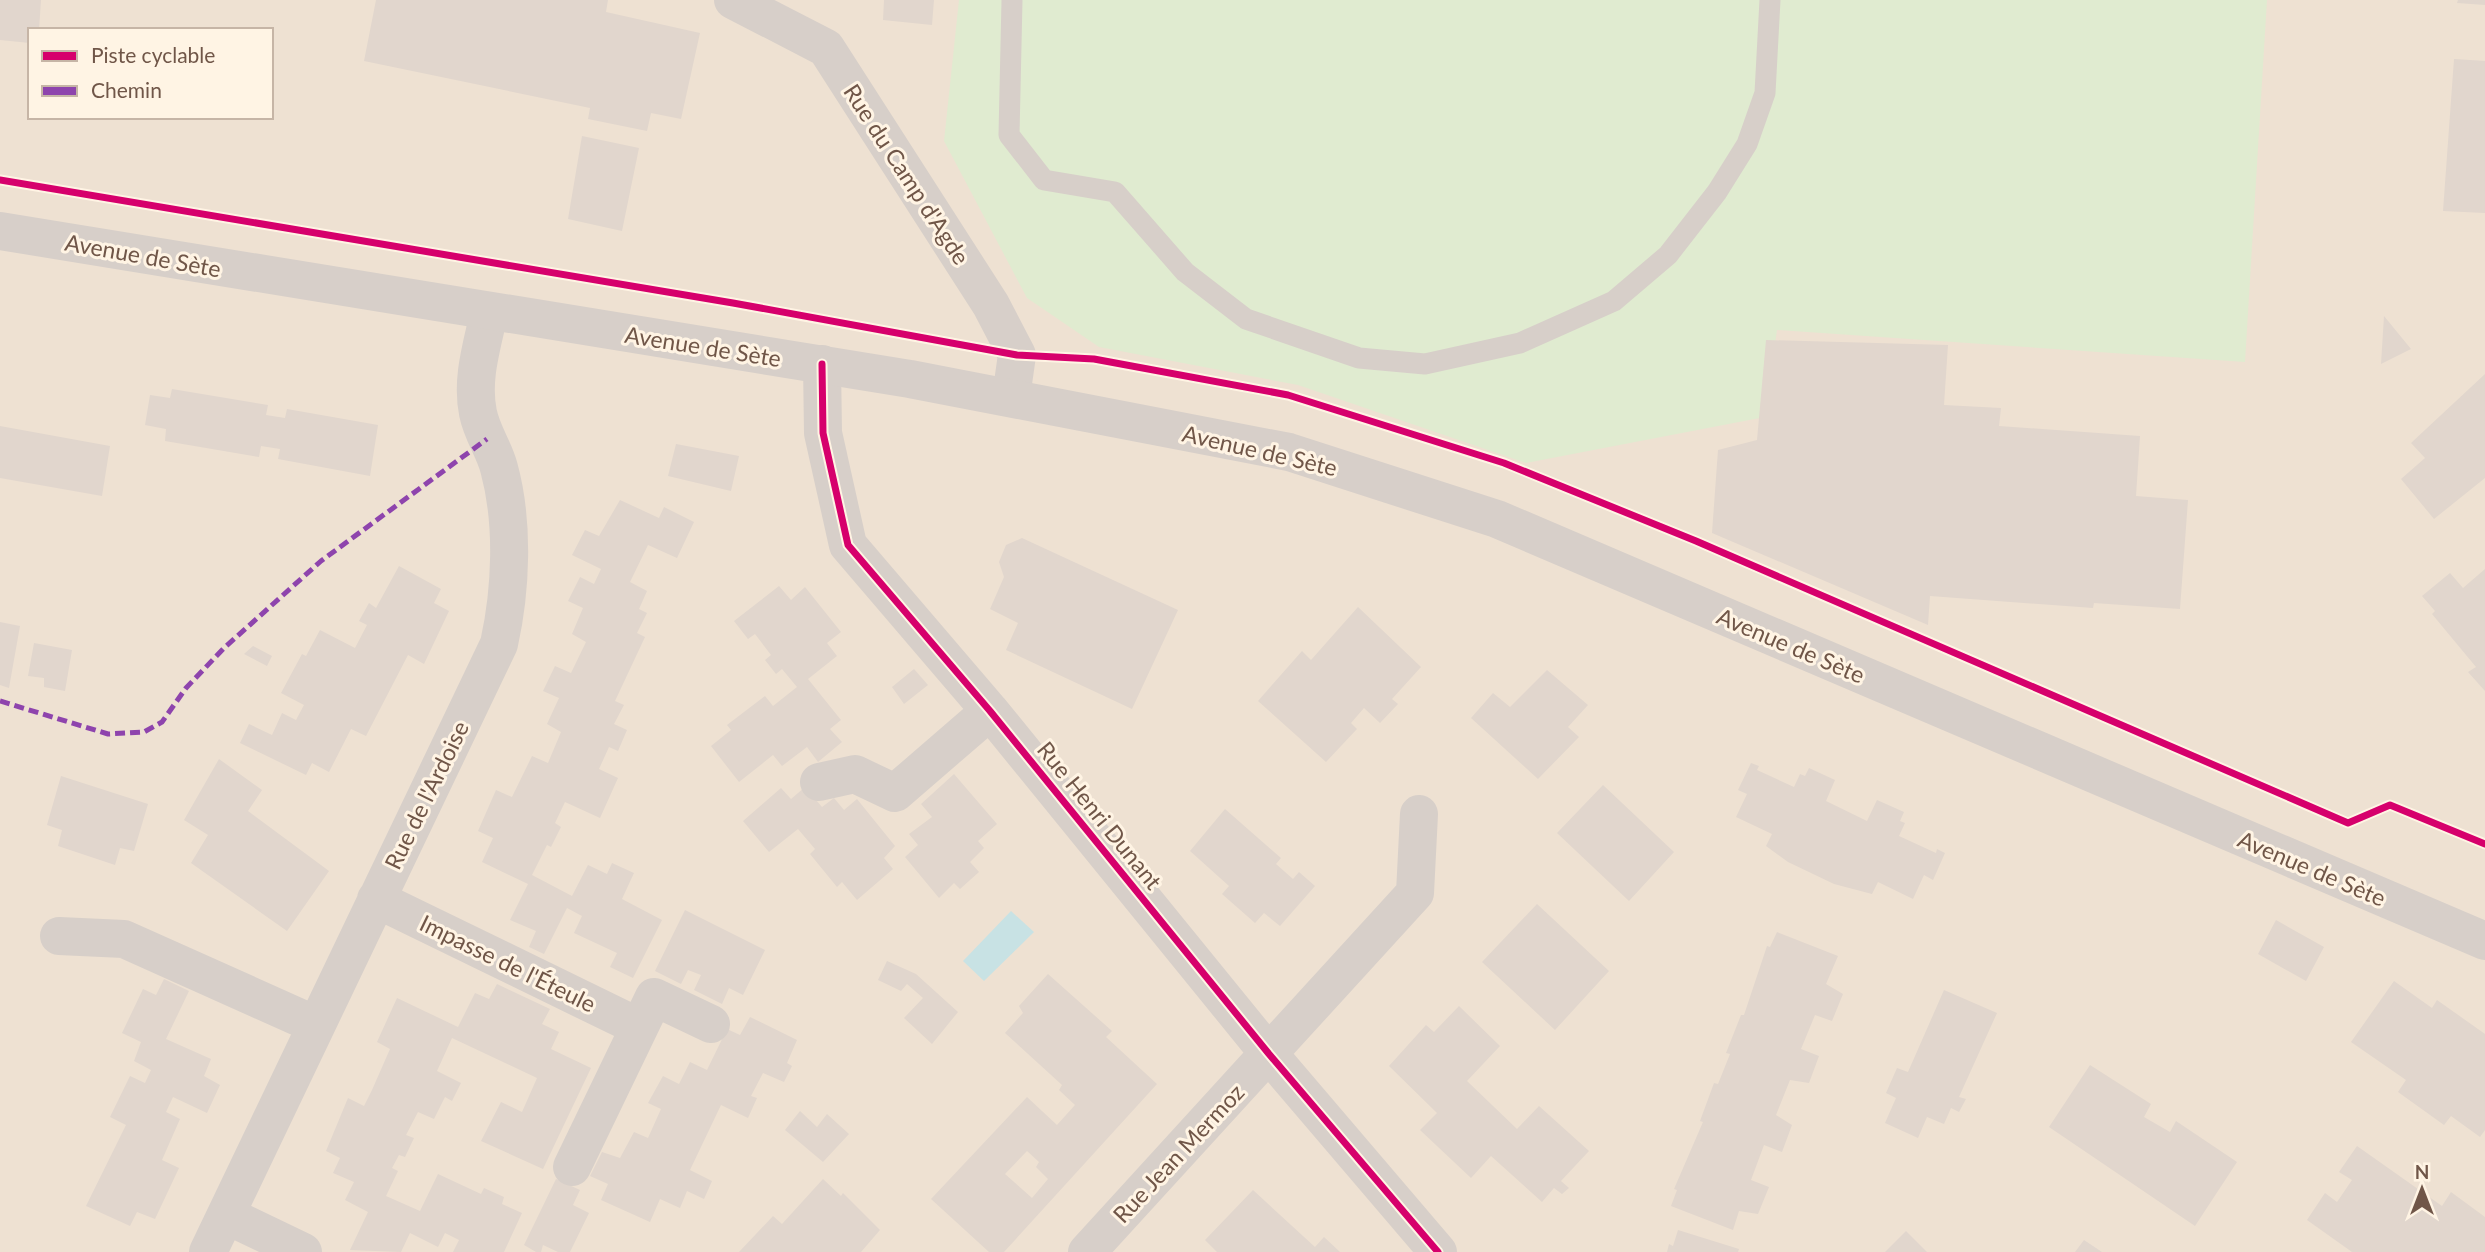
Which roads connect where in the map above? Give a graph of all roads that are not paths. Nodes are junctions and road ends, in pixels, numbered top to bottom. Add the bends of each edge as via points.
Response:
1 (733, 0) edge
2 (1012, 0) edge
3 (1770, 0) edge
4 (0, 231) edge
5 (489, 313) junction
6 (822, 364) junction
7 (1012, 397) junction
8 (990, 711) junction
9 (819, 782) dead end
10 (1419, 814) dead end
11 (376, 900) junction
12 (59, 936) dead end
13 (2485, 941) edge
14 (710, 1024) dead end
15 (316, 1026) junction
16 (639, 1027) junction
17 (1269, 1054) junction
18 (572, 1167) dead end
19 (226, 1215) junction
20 (208, 1252) edge
21 (303, 1252) edge
22 (1087, 1252) edge
23 (1438, 1252) edge

1 - 7 street, Rue du Camp d'Agde via 826,48 991,305 1017,355
2 - 3 lane via 1009,135 1044,180 1115,192 1185,272 1246,319 1359,358 1425,364 1520,344 1614,301 1668,255 1747,144 1765,93
4 - 5 street, Avenue de Sète
5 - 6 street, Avenue de Sète
5 - 11 street, Rue de l'Ardoise via 476,388 478,414 499,466 506,501 506,615 499,644
6 - 7 street, Avenue de Sète
6 - 8 street, Rue Henri Dunant via 824,433 848,545
7 - 13 street, Avenue de Sète via 1289,452 1497,519
8 - 9 street via 895,793 855,774
8 - 17 street, Rue Henri Dunant
10 - 17 street, Rue Jean Mermoz via 1415,893
11 - 15 street, Rue de l'Ardoise
11 - 16 street, Impasse de l'Éteule
12 - 15 street via 124,939
14 - 16 street via 654,997
15 - 19 street, Rue de l'Ardoise
16 - 18 street
17 - 22 street, Rue Jean Mermoz
17 - 23 street, Rue Henri Dunant
19 - 20 street, Rue de l'Ardoise
19 - 21 street

